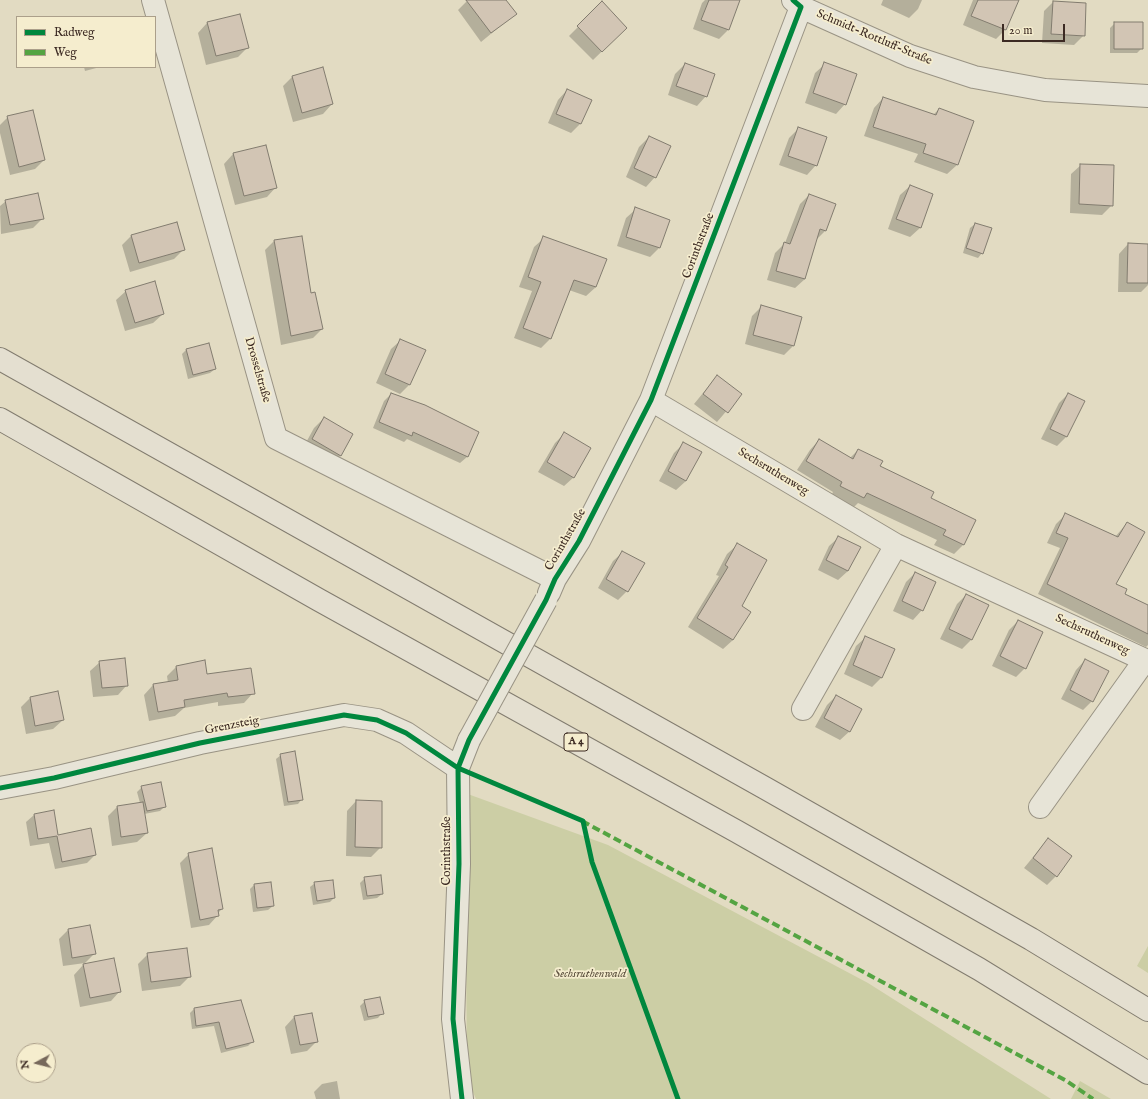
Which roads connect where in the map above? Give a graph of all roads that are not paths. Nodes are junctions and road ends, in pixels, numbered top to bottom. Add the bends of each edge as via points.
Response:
1 (153, 0) edge
2 (797, 3) edge
3 (1148, 96) edge
4 (0, 359) edge
5 (651, 400) junction
6 (0, 419) edge
7 (896, 545) junction
8 (555, 579) junction
9 (804, 709) dead end
10 (458, 768) junction
11 (0, 788) edge
12 (1040, 807) dead end
13 (1148, 1010) edge
14 (1148, 1073) edge
15 (462, 1099) edge

1 - 8 street, Drosselstraße via 276,438
2 - 3 street, Schmidt-Rottluff-Straße via 910,56 974,77 1045,90
2 - 5 street, Corinthstraße
4 - 13 highway via 766,788 1031,939
5 - 7 street, Sechsruthenweg
5 - 8 street, Corinthstraße via 579,542
6 - 14 highway, A 4 via 979,969
7 - 9 street
7 - 12 street, Sechsruthenweg via 1145,660
8 - 10 street, Corinthstraße, bridge via 546,600 468,740
10 - 11 street, Grenzsteig via 406,733 377,720 344,715 200,743 54,778
10 - 15 street, Corinthstraße via 459,864 453,1019

